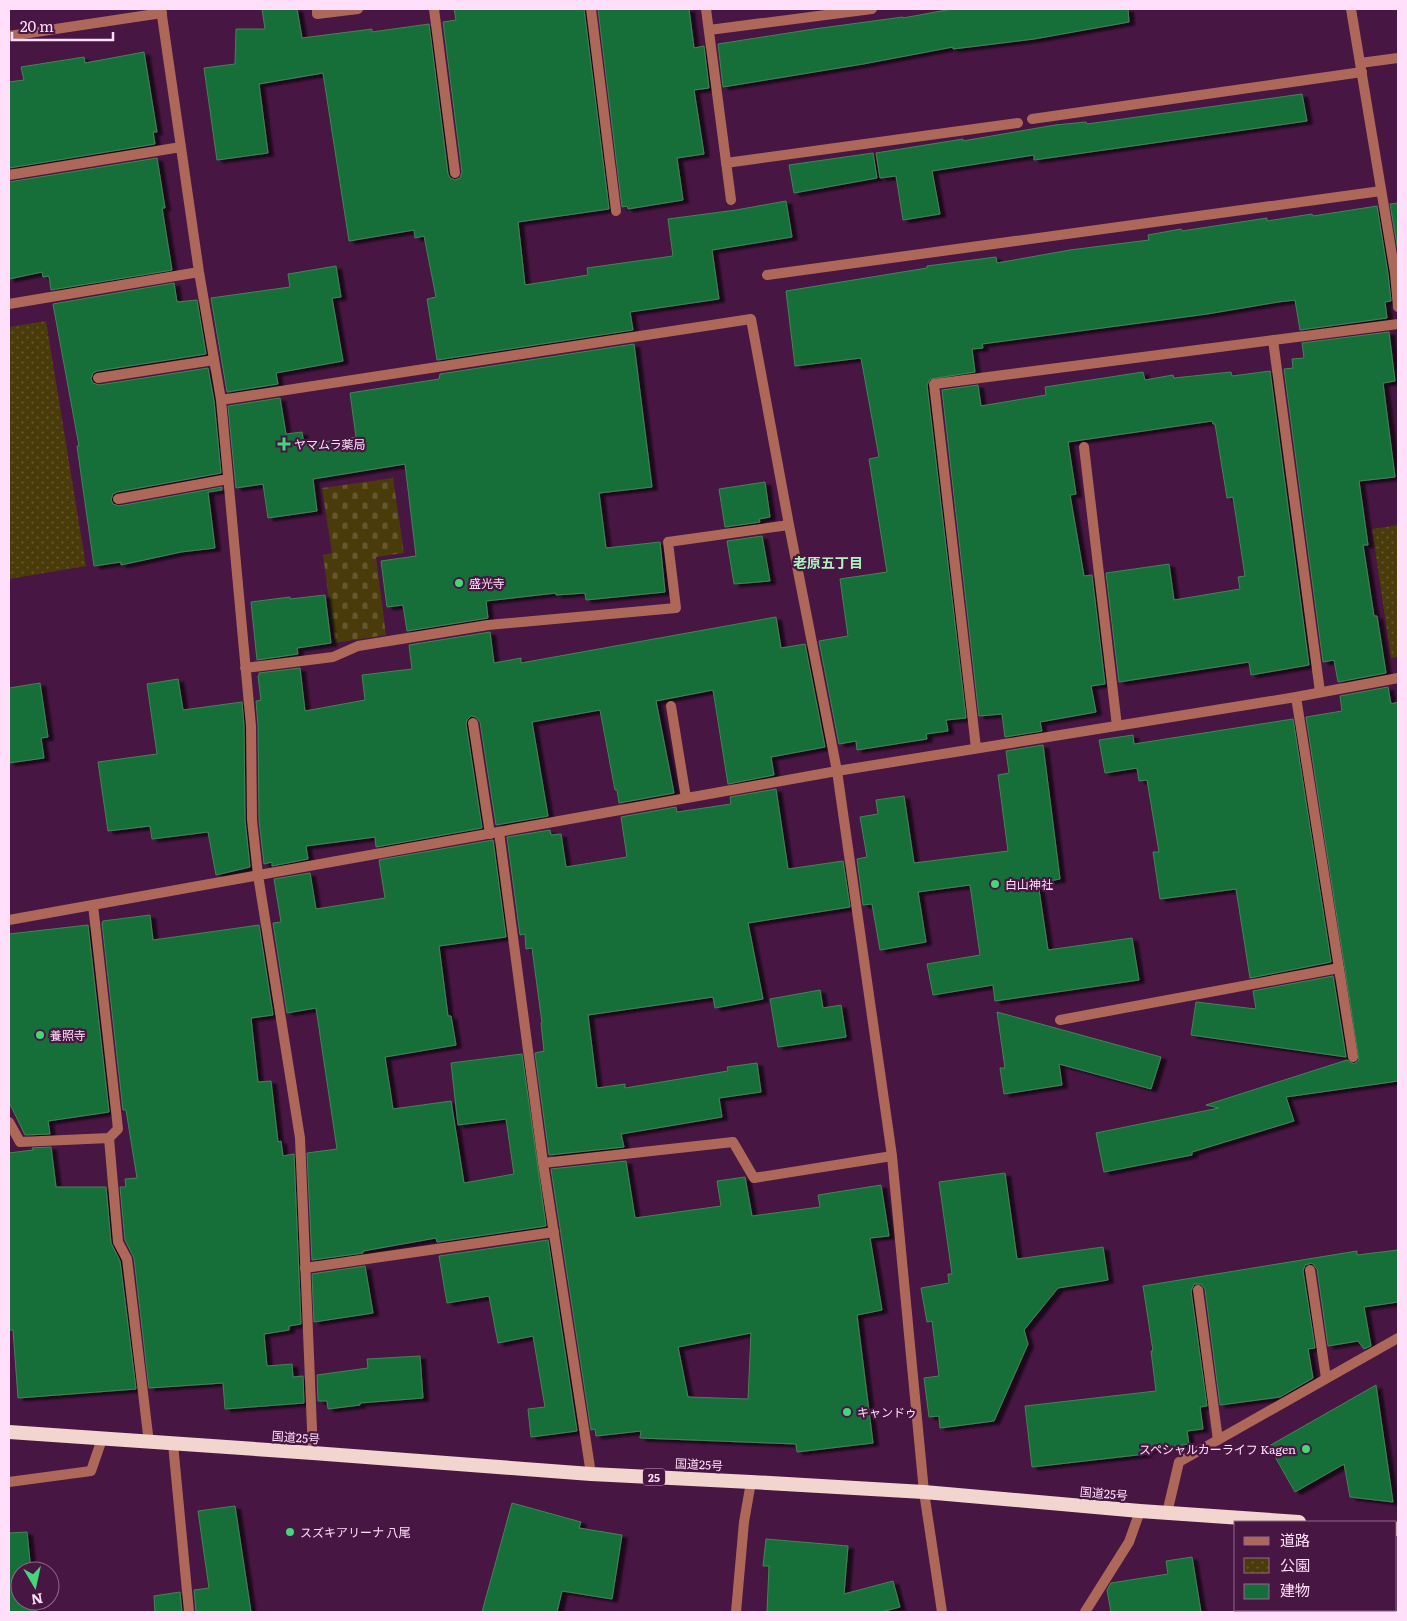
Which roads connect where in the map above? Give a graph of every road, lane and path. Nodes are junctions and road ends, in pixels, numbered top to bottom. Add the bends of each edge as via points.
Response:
1 (316, 9) edge
2 (358, 9) edge
3 (434, 9) edge
4 (591, 9) edge
5 (706, 9) edge
6 (872, 9) edge
7 (1351, 9) edge
8 (161, 11) edge
9 (709, 30) junction
10 (9, 36) edge
11 (1398, 58) edge
12 (1361, 68) junction
13 (1032, 119) dead end
14 (1018, 123) dead end
15 (181, 147) junction
16 (726, 163) junction
17 (455, 173) dead end
18 (9, 175) edge
19 (1382, 191) junction
20 (731, 200) dead end
21 (616, 211) dead end
22 (199, 272) junction
23 (767, 275) dead end
24 (9, 304) edge
25 (1398, 306) edge
26 (1398, 324) edge
27 (1273, 340) junction
28 (214, 360) junction
29 (98, 378) dead end
30 (221, 400) junction
31 (1084, 447) dead end
32 (228, 479) junction
33 (118, 499) dead end
34 (789, 526) junction
35 (245, 668) junction
36 (1398, 678) edge
37 (1320, 692) junction
38 (1296, 697) junction
39 (671, 706) dead end
40 (473, 723) dead end
41 (1117, 726) junction
42 (976, 748) junction
43 (837, 770) junction
44 (686, 798) junction
45 (494, 833) junction
46 (258, 875) junction
47 (93, 905) junction
48 (9, 920) edge
49 (1339, 968) junction
50 (1060, 1020) dead end
51 (1353, 1057) dead end
52 (9, 1122) edge
53 (109, 1138) junction
54 (892, 1156) junction
55 (543, 1163) junction
56 (554, 1232) junction
57 (305, 1268) junction
58 (1310, 1270) dead end
59 (1198, 1290) dead end
60 (1398, 1338) edge
61 (1326, 1378) junction
62 (9, 1432) edge
63 (102, 1439) junction
64 (1218, 1440) junction
65 (149, 1443) junction
66 (173, 1444) junction
67 (313, 1453) junction
68 (591, 1474) junction
69 (9, 1482) edge
70 (751, 1482) junction
71 (924, 1492) junction
72 (1140, 1511) junction
73 (1167, 1514) junction
74 (1282, 1521) edge
75 (189, 1612) edge
76 (736, 1612) edge
77 (942, 1612) edge
78 (1085, 1612) edge

1 - 2 street via 317,14
3 - 17 street
4 - 21 street
5 - 9 street
6 - 9 street
7 - 12 street
8 - 10 street
8 - 15 street
9 - 16 street
11 - 12 street
12 - 13 street
12 - 19 street
14 - 16 street
15 - 18 street
15 - 22 street
16 - 20 street
19 - 23 street
19 - 25 street via 1396,273
22 - 24 street
22 - 28 street
26 - 27 street
27 - 37 street
27 - 42 street via 934,384
28 - 29 street
28 - 30 street
30 - 32 street
30 - 34 street via 751,319
31 - 41 street
32 - 33 street
32 - 35 street
34 - 35 street via 668,542 676,608 488,625 358,646 333,657
34 - 43 street
35 - 46 street via 252,820
36 - 37 street
37 - 38 street
38 - 41 street
38 - 49 street
39 - 44 street
40 - 45 street
41 - 42 street
42 - 43 street
43 - 44 street
43 - 54 street
44 - 45 street
45 - 46 street
45 - 55 street
46 - 47 street
46 - 57 street via 300,1138
47 - 48 street
47 - 53 street via 118,1129
49 - 50 street
49 - 51 street
52 - 53 street via 20,1142
53 - 65 street via 118,1242 127,1259
54 - 55 street via 754,1178 733,1142
54 - 71 street
55 - 56 street
56 - 57 street
56 - 68 street
57 - 67 street
58 - 61 street
59 - 64 street
60 - 61 street
61 - 64 street
62 - 63 highway, 国道25号 / 25
63 - 65 highway, 国道25号 / 25
63 - 69 street via 91,1471
64 - 73 street via 1179,1462
65 - 66 highway, 国道25号 / 25
66 - 67 highway, 国道25号 / 25
66 - 75 street
67 - 68 highway, 国道25号 / 25
68 - 70 highway, 国道25号 / 25
70 - 71 highway, 国道25号 / 25
70 - 76 street
71 - 72 highway, 国道25号 / 25
71 - 77 street
72 - 73 highway, 国道25号 / 25
72 - 78 street via 1129,1542
73 - 74 highway, 国道25号 / 25

